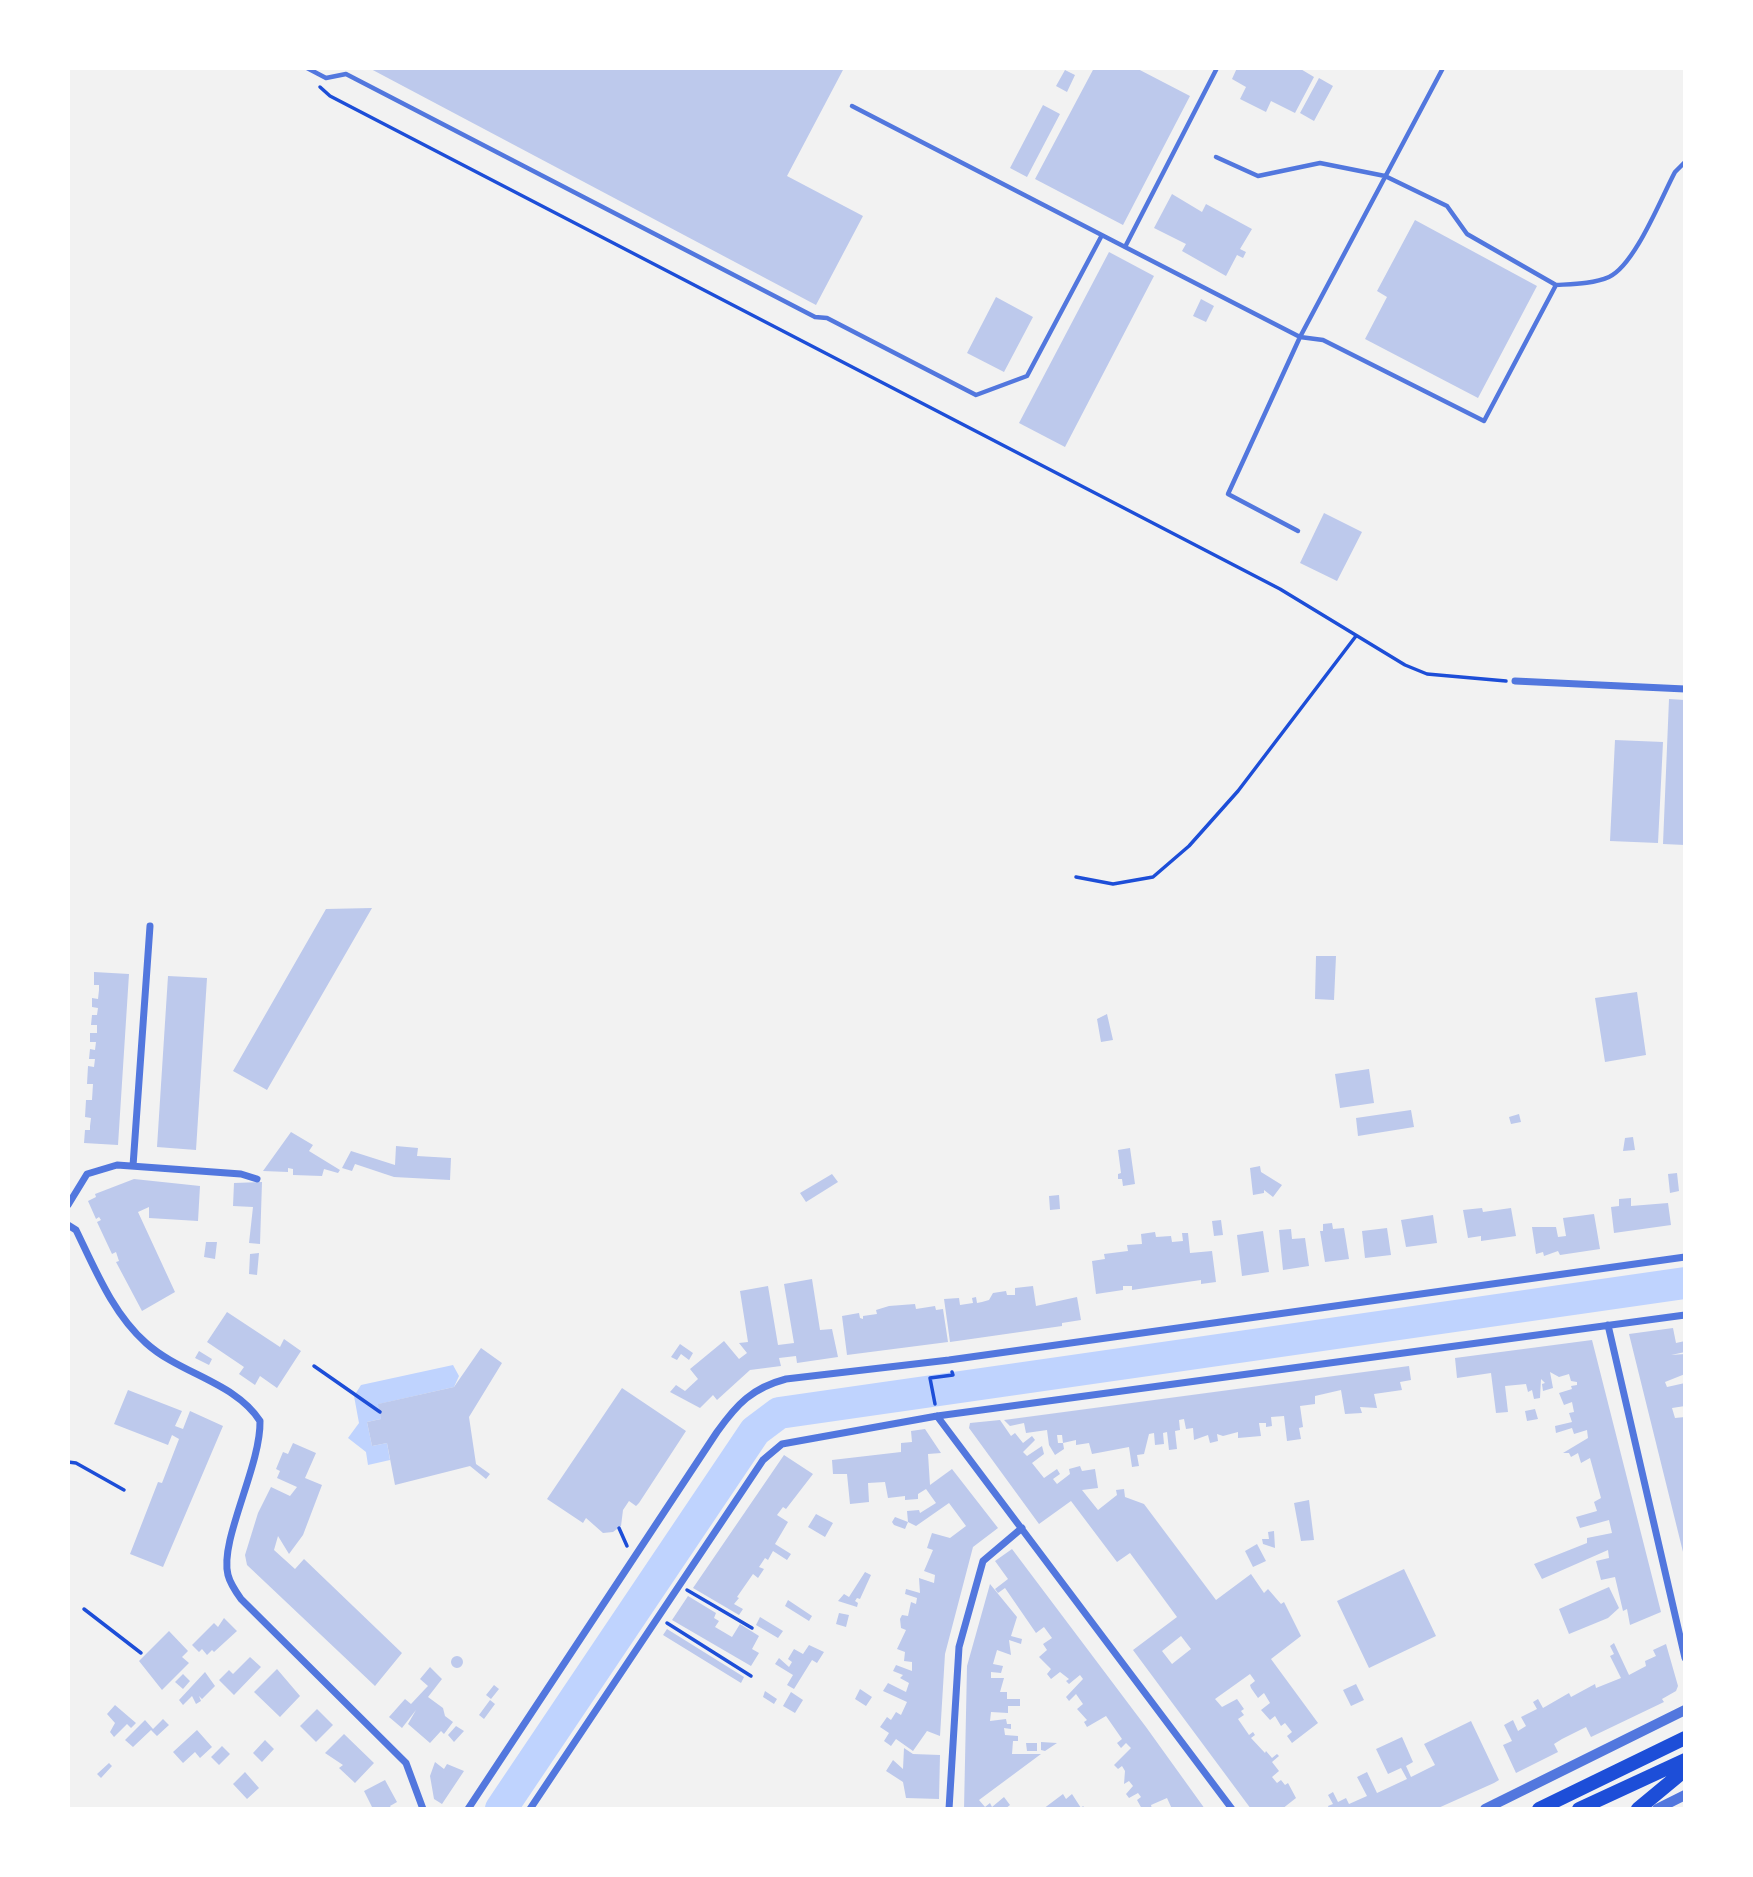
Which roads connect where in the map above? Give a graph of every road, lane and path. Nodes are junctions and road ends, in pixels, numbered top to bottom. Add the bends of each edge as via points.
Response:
1 (307, 68) edge
2 (1217, 68) edge
3 (1443, 68) edge
4 (310, 78) dead end
5 (852, 106) dead end
6 (1216, 157) dead end
7 (1685, 162) edge
8 (1385, 176) junction
9 (1102, 235) junction
10 (1125, 247) junction
11 (1556, 285) junction
12 (1300, 337) junction
13 (1298, 531) dead end
14 (1356, 636) junction
15 (1515, 681) joint
16 (1685, 689) edge
17 (1076, 877) dead end
18 (150, 926) dead end
19 (133, 1166) junction
20 (257, 1178) dead end
21 (68, 1205) edge
22 (68, 1225) edge
23 (1685, 1257) edge
24 (1685, 1315) edge
25 (1608, 1325) junction
26 (314, 1366) dead end
27 (930, 1378) dead end
28 (936, 1406) dead end
29 (380, 1412) dead end
30 (937, 1416) junction
31 (68, 1462) edge
32 (124, 1490) dead end
33 (619, 1528) dead end
34 (1022, 1528) junction
35 (627, 1546) dead end
36 (679, 1586) junction
37 (84, 1609) dead end
38 (658, 1618) junction
39 (752, 1628) dead end
40 (141, 1653) dead end
41 (1685, 1658) edge
42 (751, 1676) dead end
43 (1685, 1710) edge
44 (1685, 1738) edge
45 (1685, 1760) edge
46 (1685, 1770) edge
47 (1685, 1795) edge
48 (423, 1809) edge
49 (468, 1809) edge
50 (530, 1809) edge
51 (949, 1809) edge
52 (1232, 1809) edge
53 (1485, 1809) edge
54 (1539, 1809) edge
55 (1579, 1809) edge
56 (1637, 1809) edge
57 (1657, 1809) edge

1 - 9 lane via 326,78 346,74 815,317 827,318 976,395 1027,376
2 - 10 lane
3 - 8 lane
4 - 14 path via 330,96 1280,589
5 - 9 lane
6 - 8 lane via 1258,176 1320,163
7 - 11 lane via 1675,172 1629,259 1611,276
8 - 11 lane via 1447,206 1467,234
8 - 12 lane
9 - 10 lane
10 - 12 lane
11 - 12 lane via 1484,421 1323,340
12 - 13 lane via 1228,494
14 - 15 path via 1427,674
14 - 17 path via 1238,791 1189,846 1153,877 1113,884
15 - 16 street
18 - 19 street
19 - 20 street
19 - 21 street via 117,1164 87,1174
22 - 48 street via 76,1230 123,1320 148,1345 243,1401 260,1421 258,1452 227,1555 228,1574 241,1599 406,1763
23 - 49 street via 762,1385 747,1395 717,1432
24 - 25 street
25 - 30 street
25 - 41 street
26 - 29 path
27 - 28 path
30 - 34 street
30 - 36 street via 782,1444 763,1460
31 - 32 path
33 - 35 path
34 - 51 street via 983,1561 959,1647
34 - 52 street
36 - 38 street
36 - 39 path
37 - 40 path
38 - 42 path
38 - 50 street
43 - 53 street
44 - 54 highway
45 - 55 highway
46 - 56 highway
47 - 57 street

